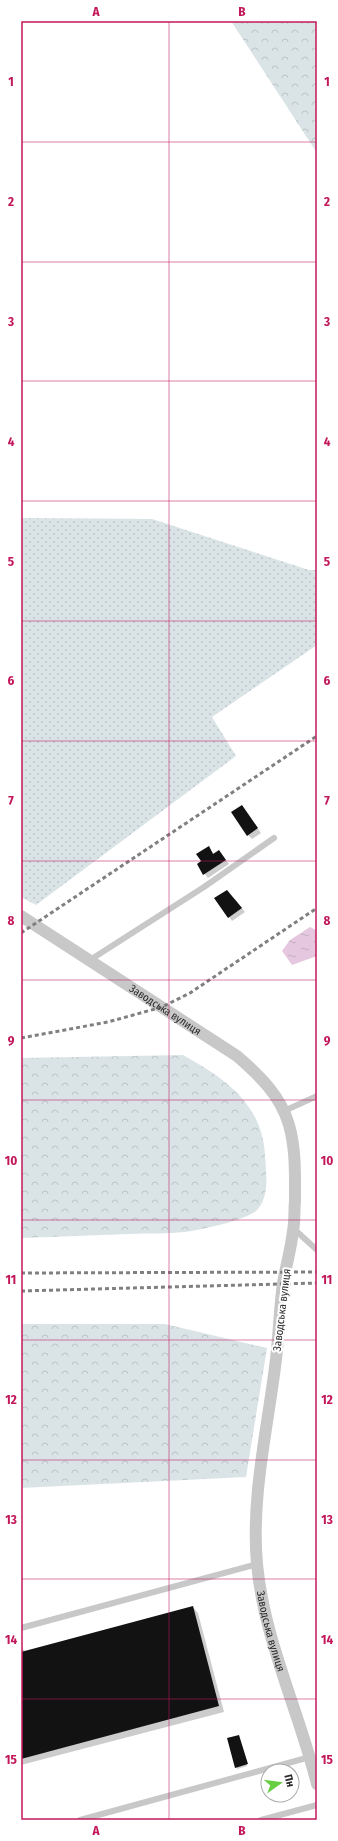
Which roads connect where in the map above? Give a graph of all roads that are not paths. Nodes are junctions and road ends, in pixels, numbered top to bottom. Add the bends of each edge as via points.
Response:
1 (274, 838) dead end
2 (21, 916) edge
3 (90, 960) junction
4 (317, 1096) edge
5 (284, 1111) junction
6 (294, 1229) junction
7 (317, 1250) edge
8 (257, 1564) junction
9 (21, 1628) edge
10 (310, 1757) junction
11 (317, 1784) edge
12 (317, 1805) edge
13 (80, 1820) edge
14 (260, 1820) edge

1 - 3 lane via 204,887
2 - 3 street, Заводська вулиця
3 - 5 street, Заводська вулиця via 237,1056 270,1089
4 - 5 lane
5 - 6 street, Заводська вулиця via 290,1125 294,1150
6 - 7 lane
6 - 8 street, Заводська вулиця via 283,1284 279,1339 259,1487
8 - 9 lane
8 - 10 street, Заводська вулиця via 263,1605 284,1680
10 - 11 street, Заводська вулиця
10 - 13 lane
12 - 14 lane

